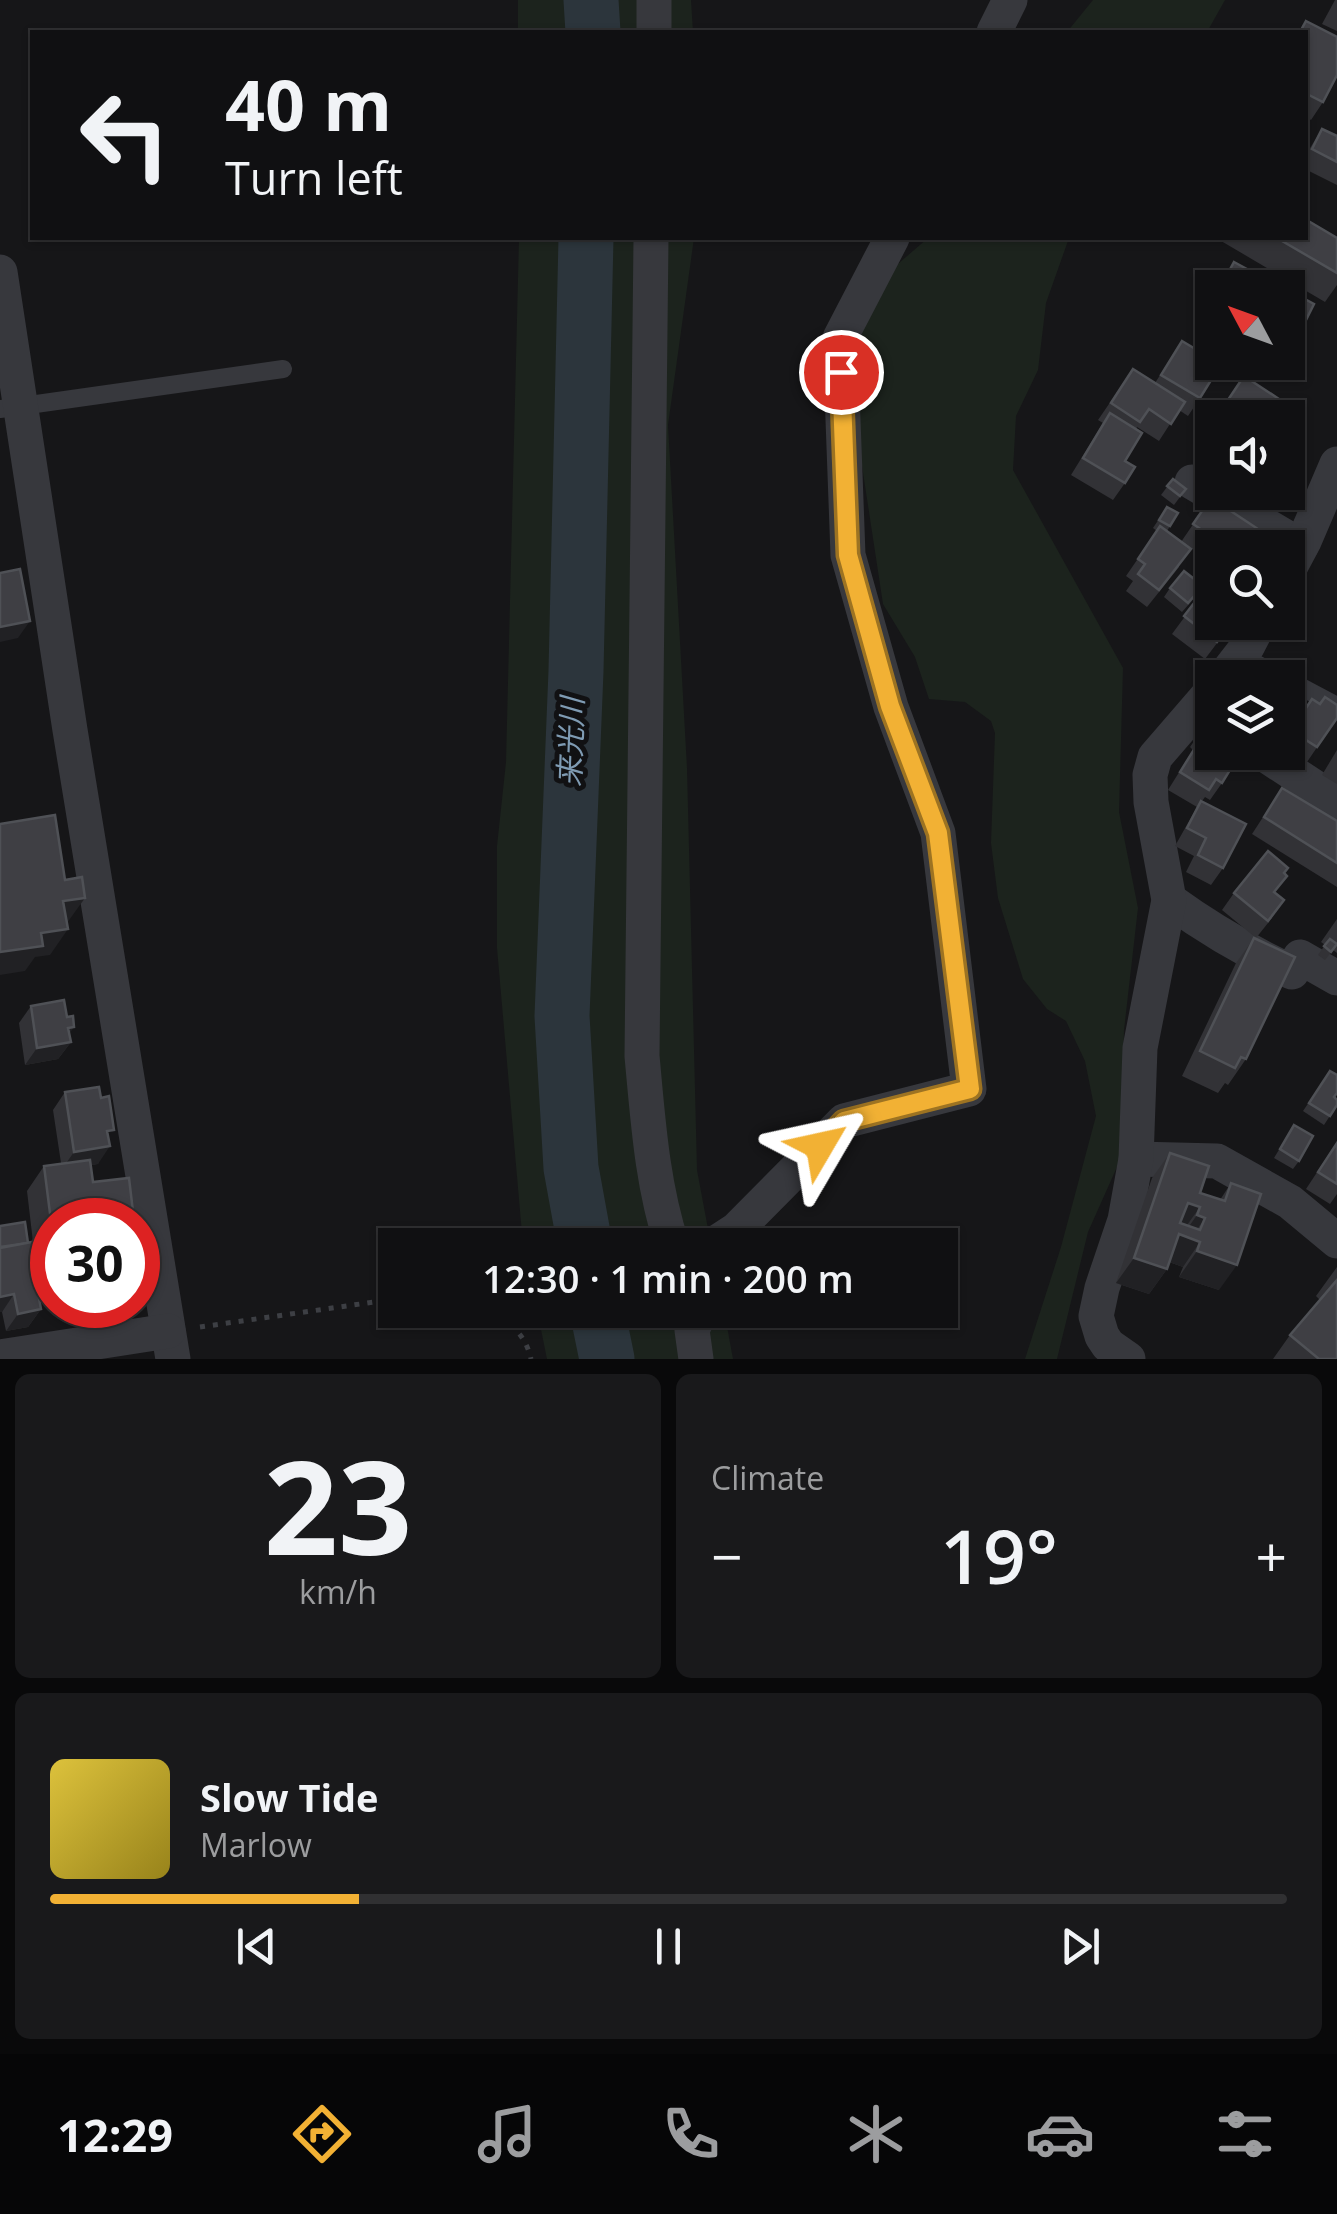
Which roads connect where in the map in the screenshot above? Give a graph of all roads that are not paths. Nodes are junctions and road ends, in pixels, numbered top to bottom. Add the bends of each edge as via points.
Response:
1 (654, 0) edge
2 (1010, 0) edge
3 (654, 30) edge
4 (995, 30) edge
5 (651, 240) edge
6 (891, 240) edge
7 (0, 272) edge
8 (283, 369) dead end
9 (10, 408) edge
10 (1337, 464) edge
11 (1192, 482) dead end
12 (1256, 530) edge
13 (1305, 534) edge
14 (1305, 689) edge
15 (1337, 706) edge
16 (1195, 719) edge
17 (1288, 770) edge
18 (1337, 802) edge
19 (1169, 900) junction
20 (1337, 978) edge
21 (1136, 1159) junction
22 (666, 1228) edge
23 (738, 1228) edge
24 (1337, 1241) edge
25 (693, 1328) edge
26 (170, 1345) edge
27 (0, 1357) edge
28 (696, 1359) edge
29 (1128, 1359) edge

1 - 3 street
2 - 4 street
5 - 22 street via 642,1056
6 - 23 street via 840,338 848,555 890,706 938,833 970,1089 844,1121
7 - 9 street
8 - 9 lane
9 - 26 street
10 - 13 street
11 - 12 street
14 - 15 lane
16 - 19 street via 1155,757 1150,775
17 - 18 street
19 - 20 street via 1249,953 1292,972 1300,957
19 - 21 street via 1140,1048
21 - 24 street via 1216,1161 1290,1202
21 - 29 street via 1096,1316 1108,1345
25 - 28 street
26 - 27 street

